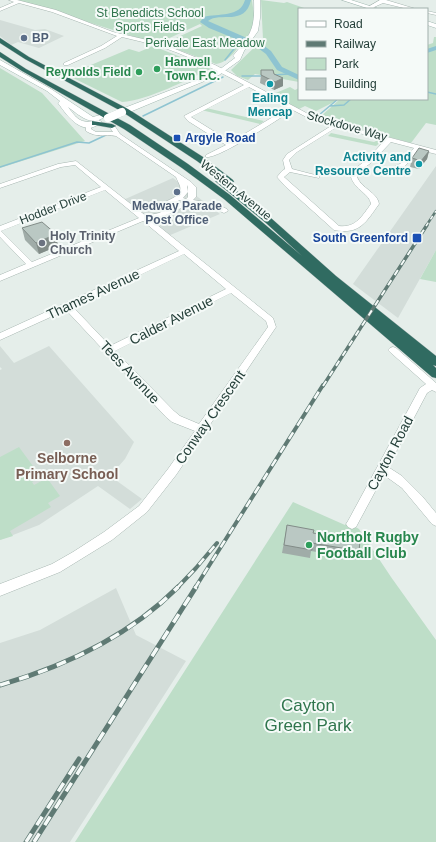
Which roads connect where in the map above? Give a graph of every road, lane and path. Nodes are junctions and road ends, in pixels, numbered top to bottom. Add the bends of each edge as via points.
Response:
1 (11, 0) edge
2 (257, 0) edge
3 (345, 0) edge
4 (383, 1) edge
5 (18, 2) junction
6 (373, 8) edge
7 (410, 8) edge
8 (0, 10) edge
9 (120, 36) junction
10 (0, 40) edge
11 (0, 47) edge
12 (0, 54) edge
13 (0, 62) edge
14 (66, 64) dead end
15 (220, 68) junction
16 (248, 85) junction
17 (55, 95) junction
18 (65, 102) junction
19 (292, 108) junction
20 (121, 110) junction
21 (98, 120) junction
22 (336, 125) junction
23 (112, 126) junction
24 (118, 135) junction
25 (390, 139) junction
26 (232, 145) junction
27 (419, 147) junction
28 (436, 152) edge
29 (208, 156) dead end
30 (289, 170) junction
31 (394, 170) dead end
32 (178, 177) junction
33 (317, 177) dead end
34 (0, 186) edge
35 (106, 187) junction
36 (180, 198) junction
37 (188, 202) junction
38 (224, 212) dead end
39 (144, 218) junction
40 (265, 223) junction
41 (0, 229) edge
42 (0, 233) edge
43 (185, 251) junction
44 (31, 265) junction
45 (0, 278) edge
46 (232, 289) junction
47 (66, 306) junction
48 (0, 337) edge
49 (110, 350) junction
50 (393, 350) dead end
51 (436, 362) edge
52 (436, 374) edge
53 (434, 387) edge
54 (201, 429) junction
55 (382, 469) junction
56 (436, 522) edge
57 (352, 524) dead end
58 (0, 590) edge

1 - 5 street, Stockdove Way
2 - 15 main road via 258,21 249,42 238,59
3 - 6 main road
4 - 6 street
4 - 7 street
5 - 8 street
5 - 9 street, Stockdove Way via 63,14
9 - 14 street
9 - 15 street, Stockdove Way via 160,45
10 - 20 highway via 27,58
11 - 40 highway, Western Avenue via 32,68 104,106 167,144 206,171
12 - 40 highway, Western Avenue via 158,147
13 - 17 main road
15 - 16 street, Stockdove Way
15 - 20 main road via 202,79
16 - 19 street, Stockdove Way
16 - 26 street via 191,112 186,117
17 - 18 main road
17 - 21 main road via 75,121 81,124
18 - 21 main road via 87,117
18 - 21 main road via 77,115
19 - 22 street, Stockdove Way via 314,119
19 - 26 street
20 - 21 main road, bridge
20 - 40 highway via 175,142 232,182
21 - 23 highway
21 - 24 street via 88,130 92,133
22 - 25 street, Stockdove Way
22 - 30 street via 289,156 286,160
23 - 24 street
23 - 40 highway via 241,215
24 - 32 street
25 - 27 street, Stockdove Way
25 - 30 street via 355,173 357,185 372,197 375,204 359,226 353,229 337,228 282,181 281,175
26 - 29 street
27 - 28 street, Stockdove Way
27 - 31 street via 402,166
30 - 33 street
32 - 36 street via 186,190
32 - 37 street via 192,187 192,197
34 - 35 street, Conway Crescent via 69,162 76,163
35 - 39 street, Conway Crescent
35 - 41 street, Hodder Drive
36 - 37 street
36 - 39 street via 146,213
37 - 38 street via 209,204
37 - 39 street via 152,218
39 - 43 street, Conway Crescent
39 - 44 street
40 - 51 highway, Western Avenue
40 - 52 highway, Western Avenue via 326,282
42 - 44 street
43 - 46 street, Conway Crescent
43 - 47 street, Thames Avenue
44 - 45 street
46 - 49 street, Calder Avenue
46 - 54 street, Conway Crescent via 270,320 272,327
47 - 48 street, Thames Avenue
47 - 49 street, Tees Avenue
49 - 54 street, Tees Avenue via 176,420
50 - 53 street
53 - 55 street, Cayton Road via 423,391
54 - 58 street, Conway Crescent via 143,509 56,568
55 - 56 street via 402,480
55 - 57 street, Cayton Road

